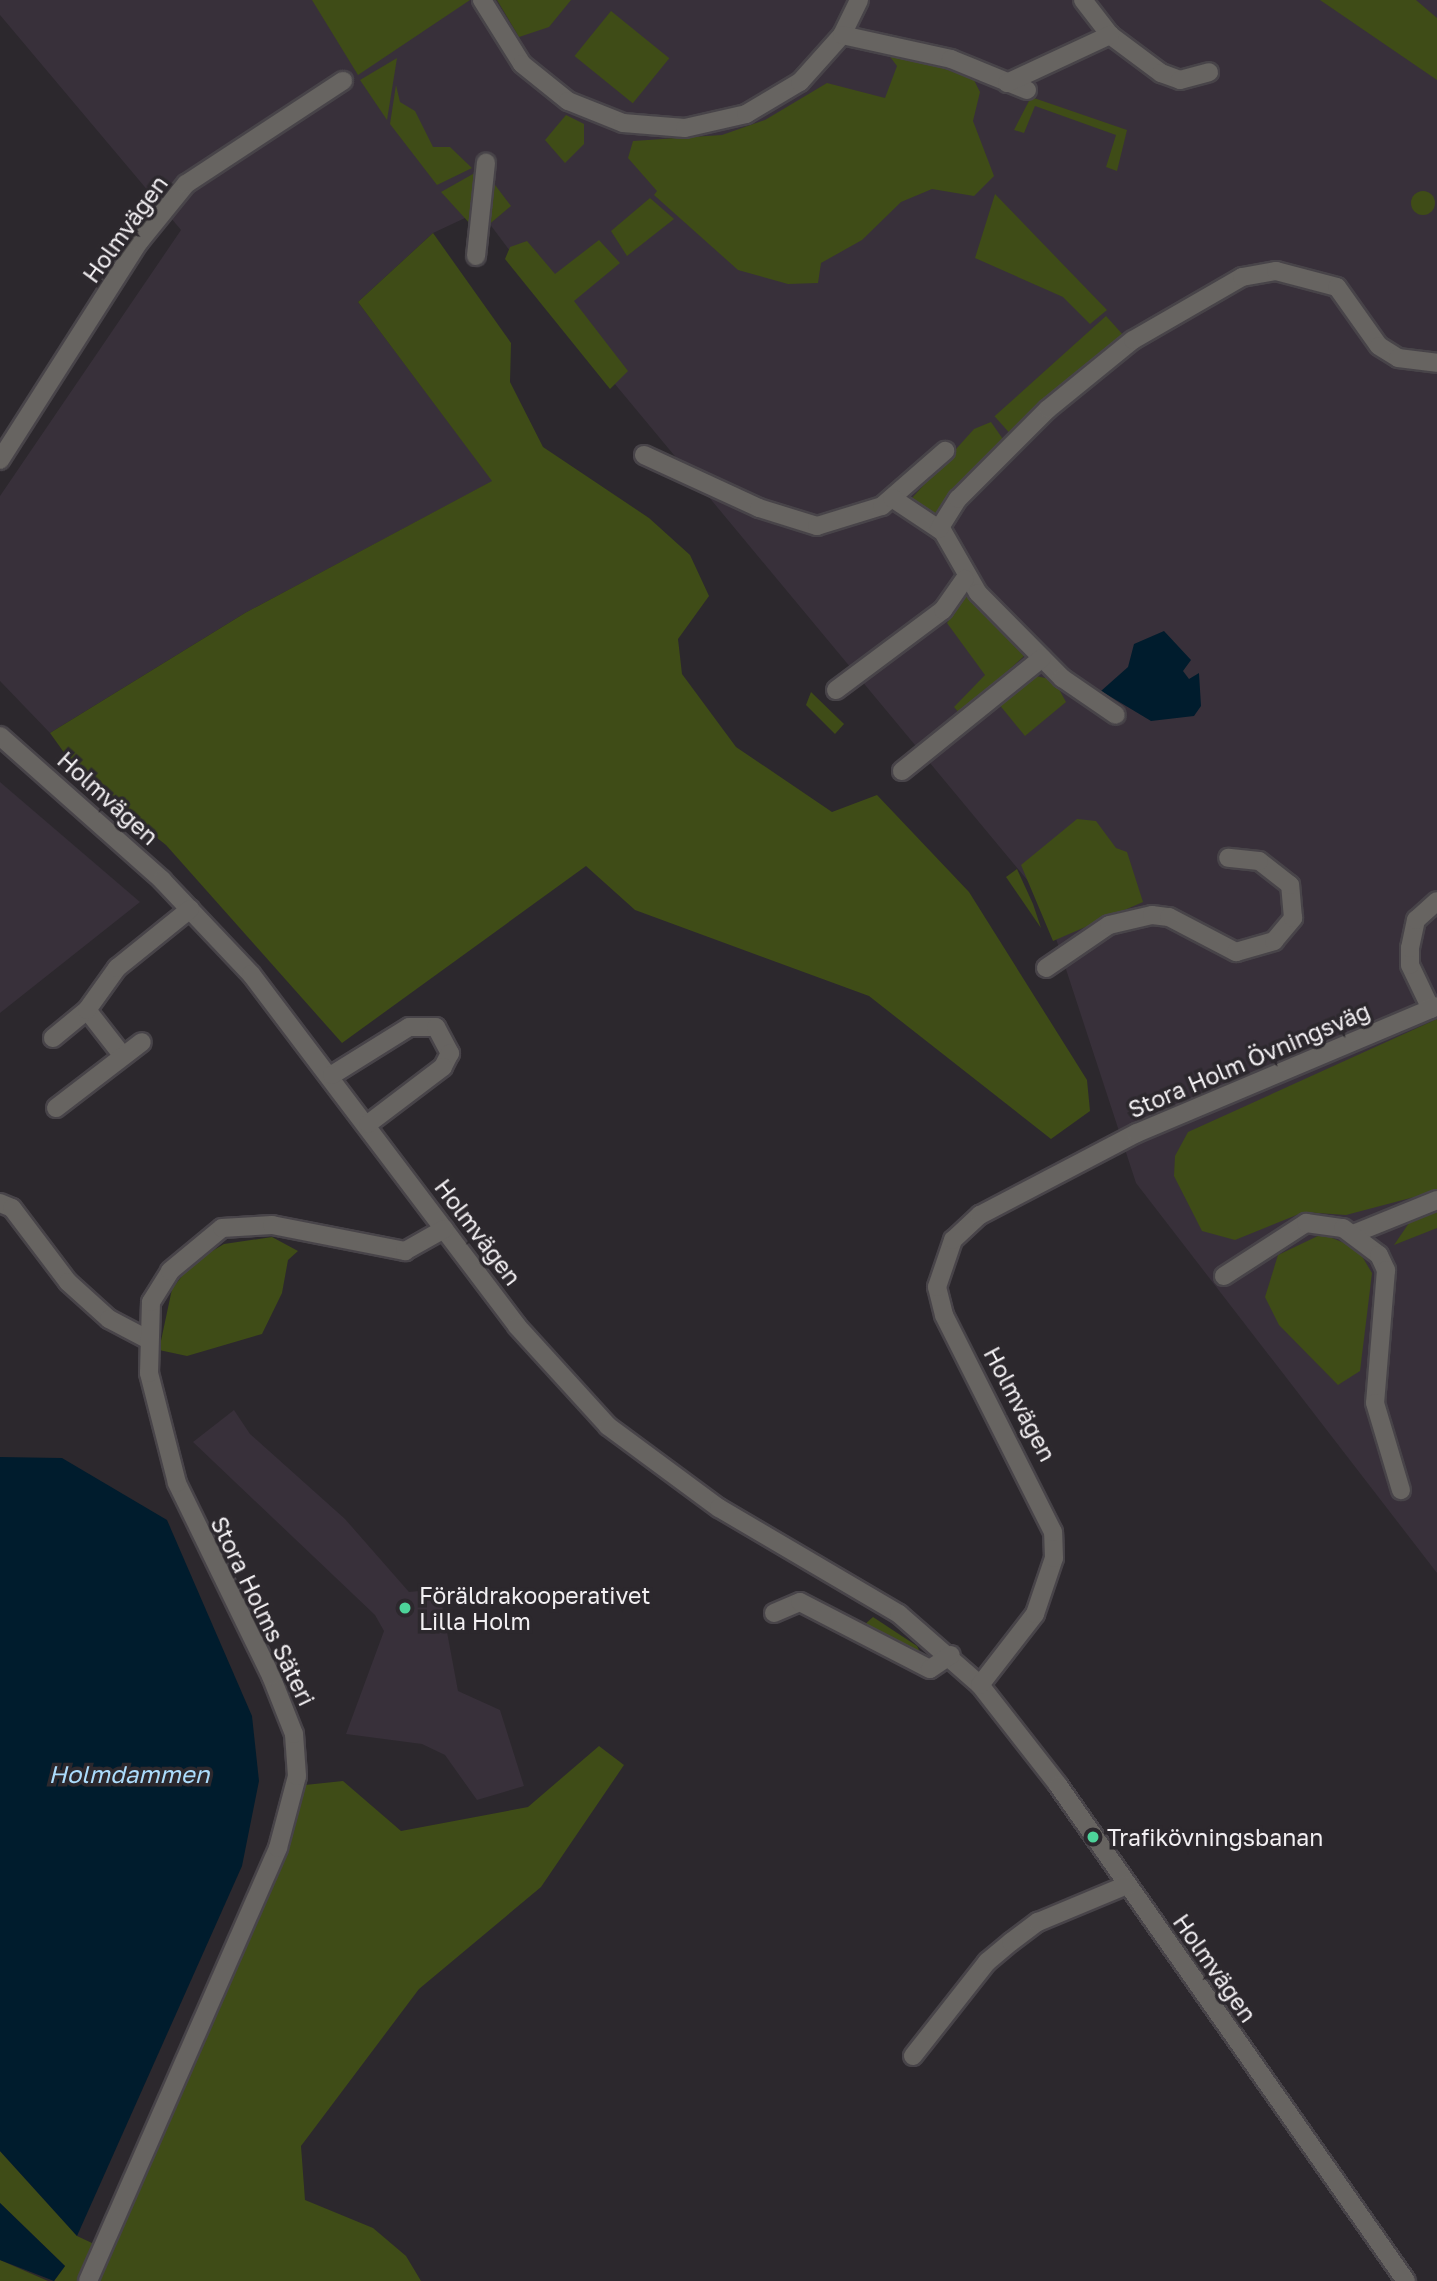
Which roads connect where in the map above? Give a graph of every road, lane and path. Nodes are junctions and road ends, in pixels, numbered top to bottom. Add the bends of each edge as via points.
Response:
1 (482, 0) edge
2 (859, 0) edge
3 (1083, 0) edge
4 (842, 35) junction
5 (1110, 35) junction
6 (1209, 72) dead end
7 (344, 81) dead end
8 (1007, 83) junction
9 (1027, 90) dead end
10 (486, 163) dead end
11 (477, 256) dead end
12 (1437, 363) edge
13 (945, 451) dead end
14 (644, 455) dead end
15 (0, 460) edge
16 (892, 498) junction
17 (939, 529) junction
18 (965, 579) junction
19 (1042, 658) junction
20 (836, 690) dead end
21 (1116, 715) dead end
22 (0, 736) edge
23 (902, 771) dead end
24 (1228, 858) dead end
25 (1437, 901) edge
26 (190, 909) junction
27 (1046, 968) dead end
28 (1434, 1007) edge
29 (87, 1010) junction
30 (53, 1038) dead end
31 (142, 1042) dead end
32 (123, 1056) junction
33 (332, 1075) junction
34 (56, 1108) dead end
35 (368, 1124) junction
36 (1083, 1162) joint
37 (1437, 1200) edge
38 (0, 1203) edge
39 (444, 1229) junction
40 (1353, 1234) junction
41 (1224, 1276) dead end
42 (148, 1339) junction
43 (1401, 1490) dead end
44 (774, 1613) dead end
45 (951, 1655) junction
46 (980, 1685) junction
47 (1127, 1885) junction
48 (913, 2056) dead end
49 (88, 2281) edge
50 (1406, 2281) edge

1 - 4 street via 505,44 544,84 595,114 654,128 685,128 746,114 800,82
2 - 4 street
3 - 5 street
4 - 8 street via 940,56
5 - 6 street via 1161,72 1180,80
5 - 8 street
7 - 15 street, Holmvägen via 186,184 139,242
8 - 9 street
10 - 11 street
12 - 17 street via 1398,358 1379,346 1337,287 1276,271 1242,277 1133,341 1048,409 958,499
13 - 16 street
14 - 16 street via 792,522 840,523
16 - 17 street
17 - 18 street via 957,552
18 - 19 street
18 - 20 street via 943,610
19 - 21 street via 1080,694
19 - 23 street
22 - 26 street, Holmvägen
24 - 27 street via 1259,861 1290,885 1293,918 1273,941 1236,952 1169,917 1152,915 1109,925
25 - 28 street via 1416,920 1410,948 1410,965
26 - 29 street via 117,968
26 - 33 street, Holmvägen
28 - 36 street, Stora Holm Övningsväg
29 - 30 street
29 - 32 street
31 - 32 street
32 - 34 street
33 - 35 street, Holmvägen
33 - 35 street via 409,1027 436,1027 450,1053 443,1067
35 - 39 street, Holmvägen
36 - 46 street, Holmvägen via 980,1215 953,1240 940,1268 944,1315 1053,1532 1054,1558 1035,1615
37 - 40 street
38 - 42 street via 12,1208 68,1282 109,1320
39 - 42 street, Stora Holms Säteri via 405,1251 272,1225 222,1228 170,1271 151,1302
39 - 45 street, Holmvägen via 517,1326 608,1426 684,1486 899,1614
40 - 41 street via 1306,1223
40 - 43 street via 1386,1269 1373,1382 1382,1436
42 - 49 street, Stora Holms Säteri via 149,1373 177,1483 295,1734 297,1776 278,1848
44 - 45 street via 788,1603 814,1606 930,1669
45 - 46 street, Holmvägen
46 - 47 street, Holmvägen
47 - 48 street via 1038,1922 1011,1942
47 - 50 street, Holmvägen

